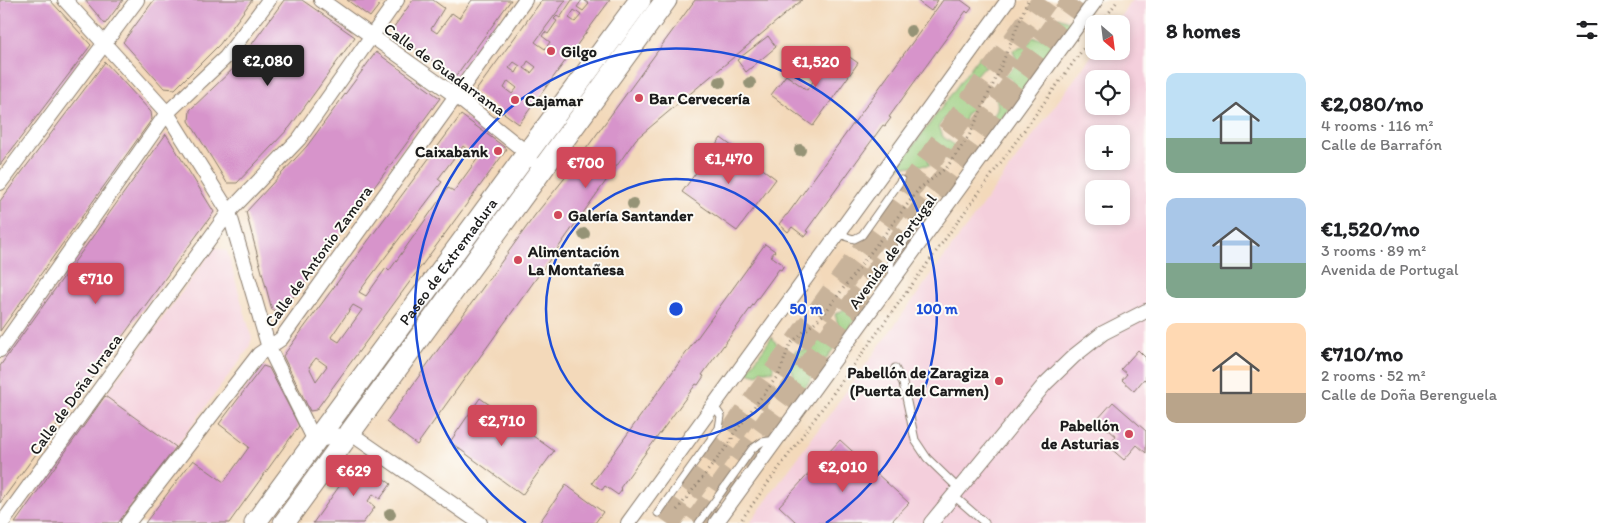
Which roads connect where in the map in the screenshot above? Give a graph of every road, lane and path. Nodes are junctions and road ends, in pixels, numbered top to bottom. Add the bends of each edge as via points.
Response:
1 (65, 0) edge
2 (137, 0) edge
3 (269, 0) edge
4 (320, 0) edge
5 (397, 0) edge
6 (525, 0) edge
7 (640, 0) edge
8 (666, 0) edge
9 (1008, 0) edge
10 (1028, 0) edge
11 (1096, 0) edge
12 (1118, 0) edge
13 (1107, 15) edge
14 (371, 36) junction
15 (104, 42) junction
16 (1085, 46) edge
17 (456, 96) junction
18 (167, 113) junction
19 (527, 152) junction
20 (538, 177) junction
21 (901, 180) dead end
22 (0, 183) edge
23 (932, 203) dead end
24 (229, 212) junction
25 (839, 231) junction
26 (896, 275) junction
27 (1146, 311) edge
28 (269, 348) junction
29 (0, 350) edge
30 (895, 368) dead end
31 (714, 406) junction
32 (350, 432) junction
33 (315, 441) junction
34 (774, 444) junction
35 (956, 493) junction
36 (658, 513) dead end
37 (673, 515) dead end
38 (2, 523) edge
39 (128, 523) edge
40 (255, 523) edge
41 (284, 523) edge
42 (480, 523) edge
43 (628, 523) edge
44 (699, 523) edge
45 (716, 523) edge
46 (739, 523) edge
47 (931, 523) edge
48 (985, 523) edge

1 - 15 street
2 - 15 street
3 - 18 street via 226,57
4 - 14 street, Calle de Guadarrama
5 - 14 street, Calle de Doña Urraca
6 - 17 street, Calle de Antonio Zamora
7 - 19 main road, Paseo de Extremadura
8 - 20 main road, Paseo de Extremadura
9 - 25 street
10 - 37 path via 969,136 948,167 919,189 823,315 790,344 779,374
11 - 26 street, Avenida de Portugal
12 - 13 path
14 - 17 street, Calle de Guadarrama
14 - 24 street, Calle de Doña Urraca via 299,139
15 - 18 street
15 - 22 street
16 - 46 path
17 - 19 street, Calle de Guadarrama
17 - 28 street, Calle de Antonio Zamora via 281,339
18 - 24 street
18 - 29 street
19 - 20 street, Calle de Guadarrama
19 - 33 main road, Paseo de Extremadura
20 - 32 main road, Paseo de Extremadura
21 - 25 lane via 862,235 854,239
23 - 26 lane via 893,257 890,264
24 - 28 street
24 - 38 street, Calle de Doña Urraca
25 - 31 street
26 - 34 street, Avenida de Portugal
27 - 35 street via 1103,333 1074,356 1045,384
28 - 33 street
28 - 39 street, Calle de Antonio Zamora via 259,354
30 - 35 lane via 903,383 915,440
31 - 36 lane via 721,416 719,428
31 - 43 street
32 - 33 street
32 - 41 main road, Paseo de Extremadura
32 - 42 street
33 - 40 main road, Paseo de Extremadura
34 - 44 lane via 762,442 752,448
34 - 45 street, Avenida de Portugal
35 - 47 street
35 - 48 lane

